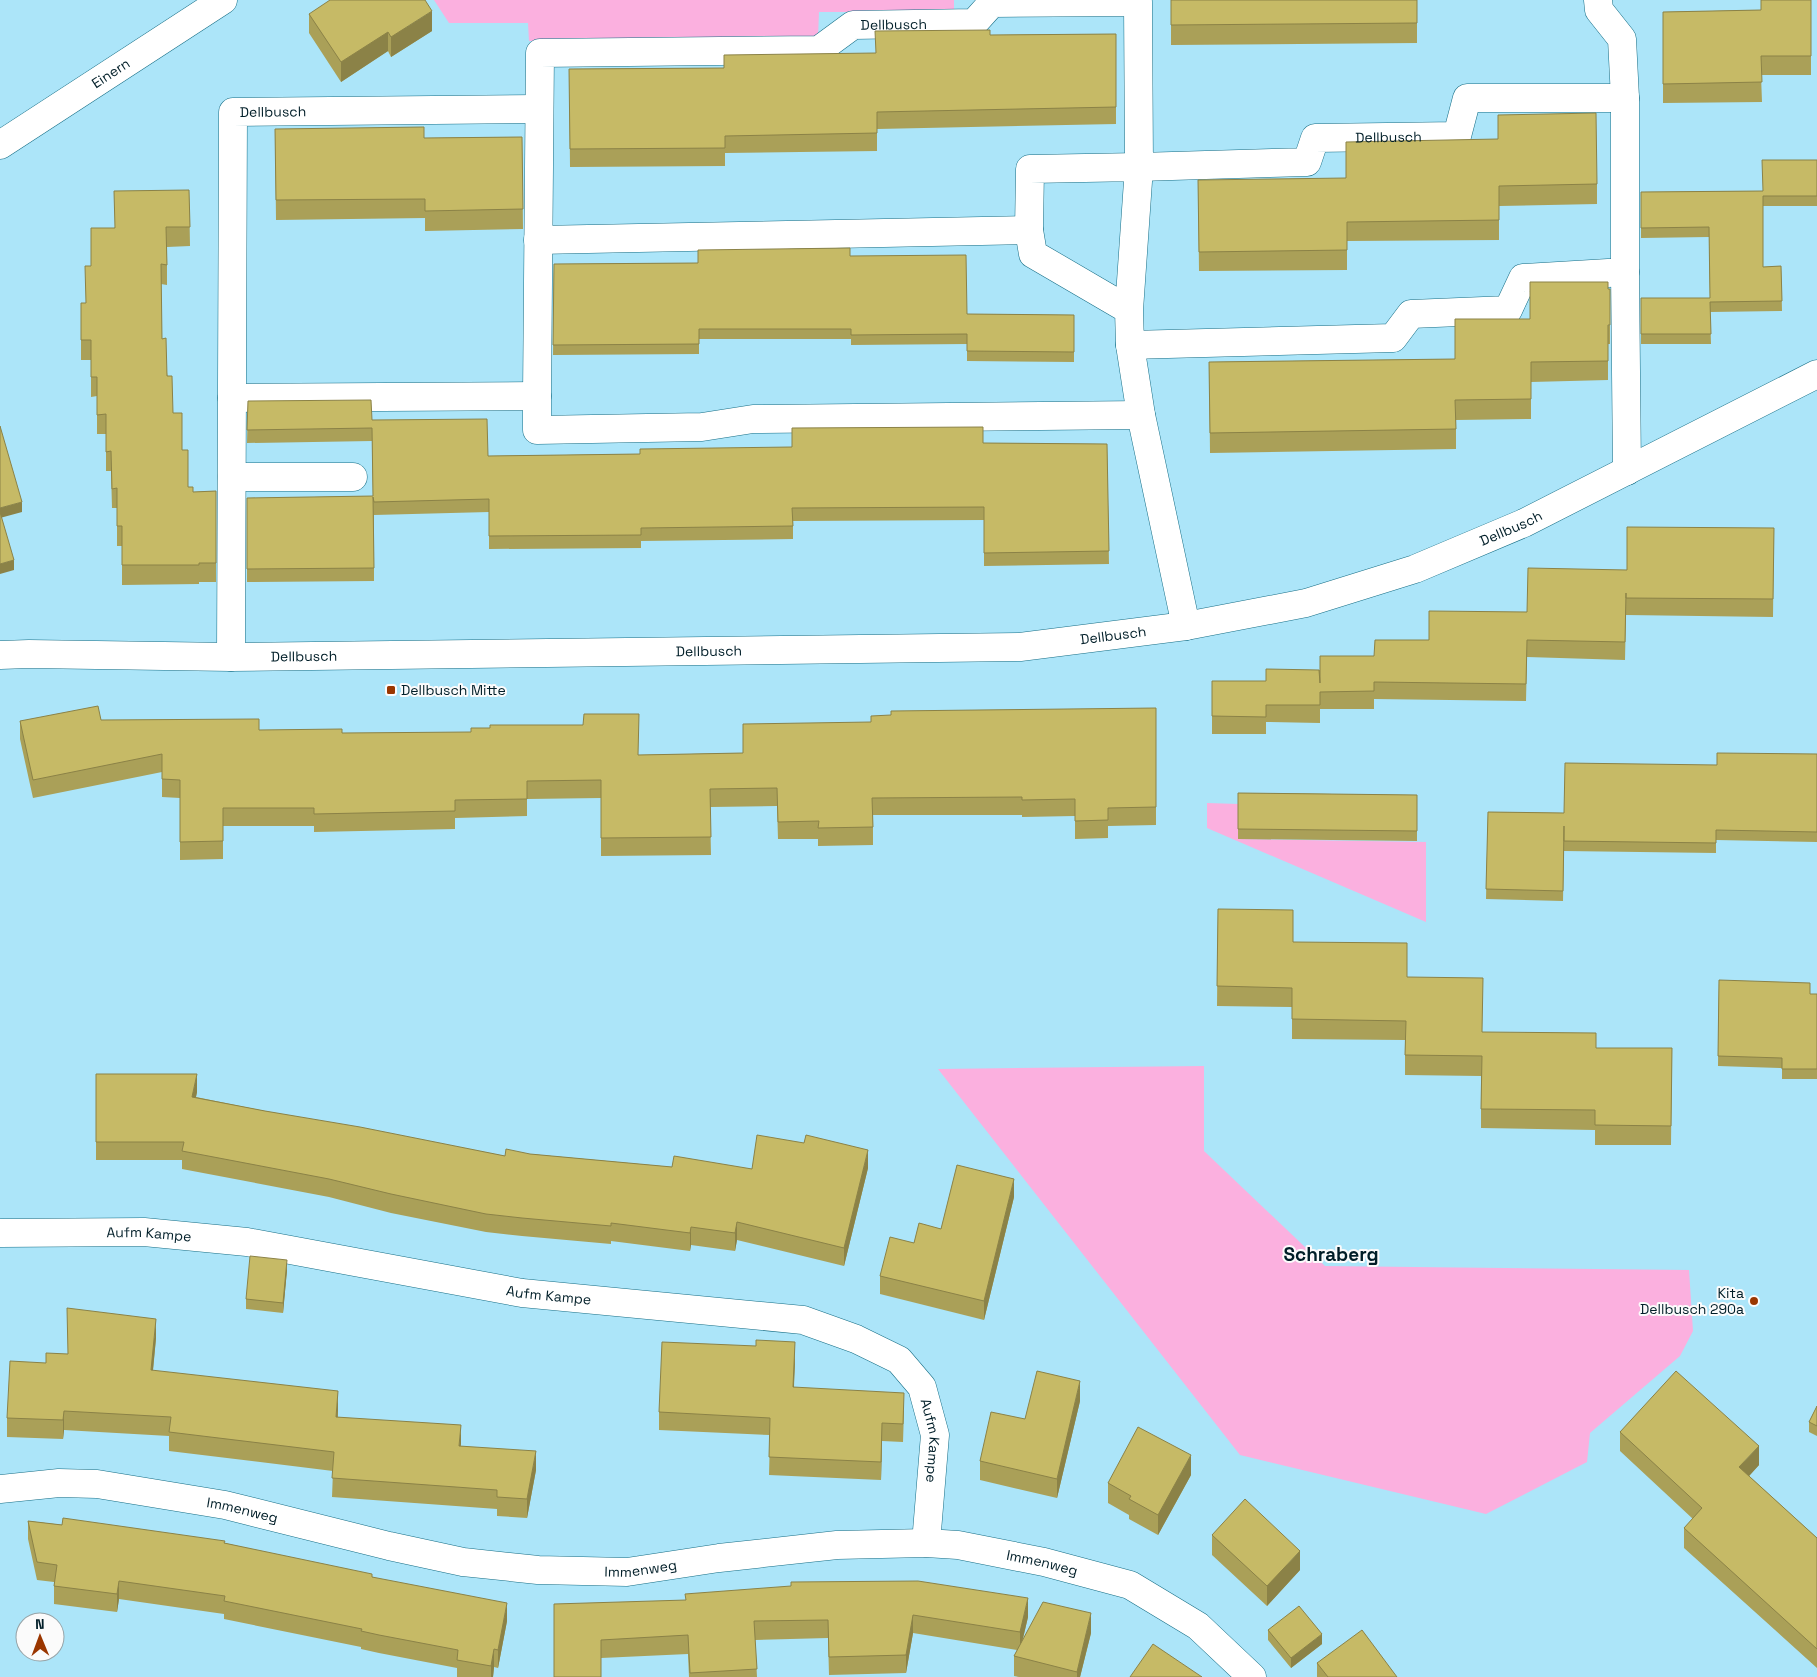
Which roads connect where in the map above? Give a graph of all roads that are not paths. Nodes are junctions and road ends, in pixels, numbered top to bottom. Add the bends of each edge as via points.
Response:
1 (223, 0) edge
2 (1598, 0) edge
3 (1138, 1) edge
4 (1625, 98) junction
5 (539, 109) junction
6 (0, 145) edge
7 (1139, 167) junction
8 (1029, 230) junction
9 (538, 240) junction
10 (1624, 272) junction
11 (1129, 310) junction
12 (1130, 346) junction
13 (1817, 374) edge
14 (537, 396) junction
15 (232, 398) junction
16 (1141, 415) junction
17 (1627, 471) junction
18 (232, 477) junction
19 (353, 477) dead end
20 (1186, 626) junction
21 (0, 655) edge
22 (231, 657) junction
23 (0, 1232) edge
24 (0, 1489) edge
25 (926, 1542) junction
26 (1252, 1677) edge

1 - 6 street, Einern
2 - 4 street via 1599,10 1622,39
3 - 5 street, Dellbusch via 992,3 974,22 854,25 820,50 540,54
3 - 7 street, Dellbusch
4 - 7 street, Dellbusch via 1467,98 1457,136 1316,138 1307,162
4 - 10 street
5 - 9 street, Dellbusch
5 - 15 street, Dellbusch via 233,112
7 - 8 street, Dellbusch via 1030,169
7 - 11 street, Dellbusch
8 - 9 street
8 - 11 street, Dellbusch via 1033,254
9 - 14 street, Dellbusch
10 - 12 street via 1523,278 1508,310 1411,314 1393,338
10 - 17 street
11 - 12 street, Dellbusch
12 - 16 street, Dellbusch
13 - 17 street, Dellbusch
14 - 15 street
14 - 16 street, Dellbusch via 538,430 702,427 753,419
15 - 18 street, Dellbusch
16 - 20 street, Dellbusch
17 - 20 street, Dellbusch via 1524,524 1415,569 1306,603
18 - 19 street
18 - 22 street, Dellbusch
20 - 22 street, Dellbusch via 1020,647
21 - 22 street, Dellbusch
23 - 25 street, Aufm Kampe via 144,1232 247,1242 522,1293 803,1320 856,1339 899,1360 922,1387 935,1435
24 - 25 street, Immenweg via 59,1483 97,1484 225,1505 463,1562 538,1570 627,1572 837,1545
25 - 26 street, Immenweg via 1044,1562 1130,1585 1198,1626

